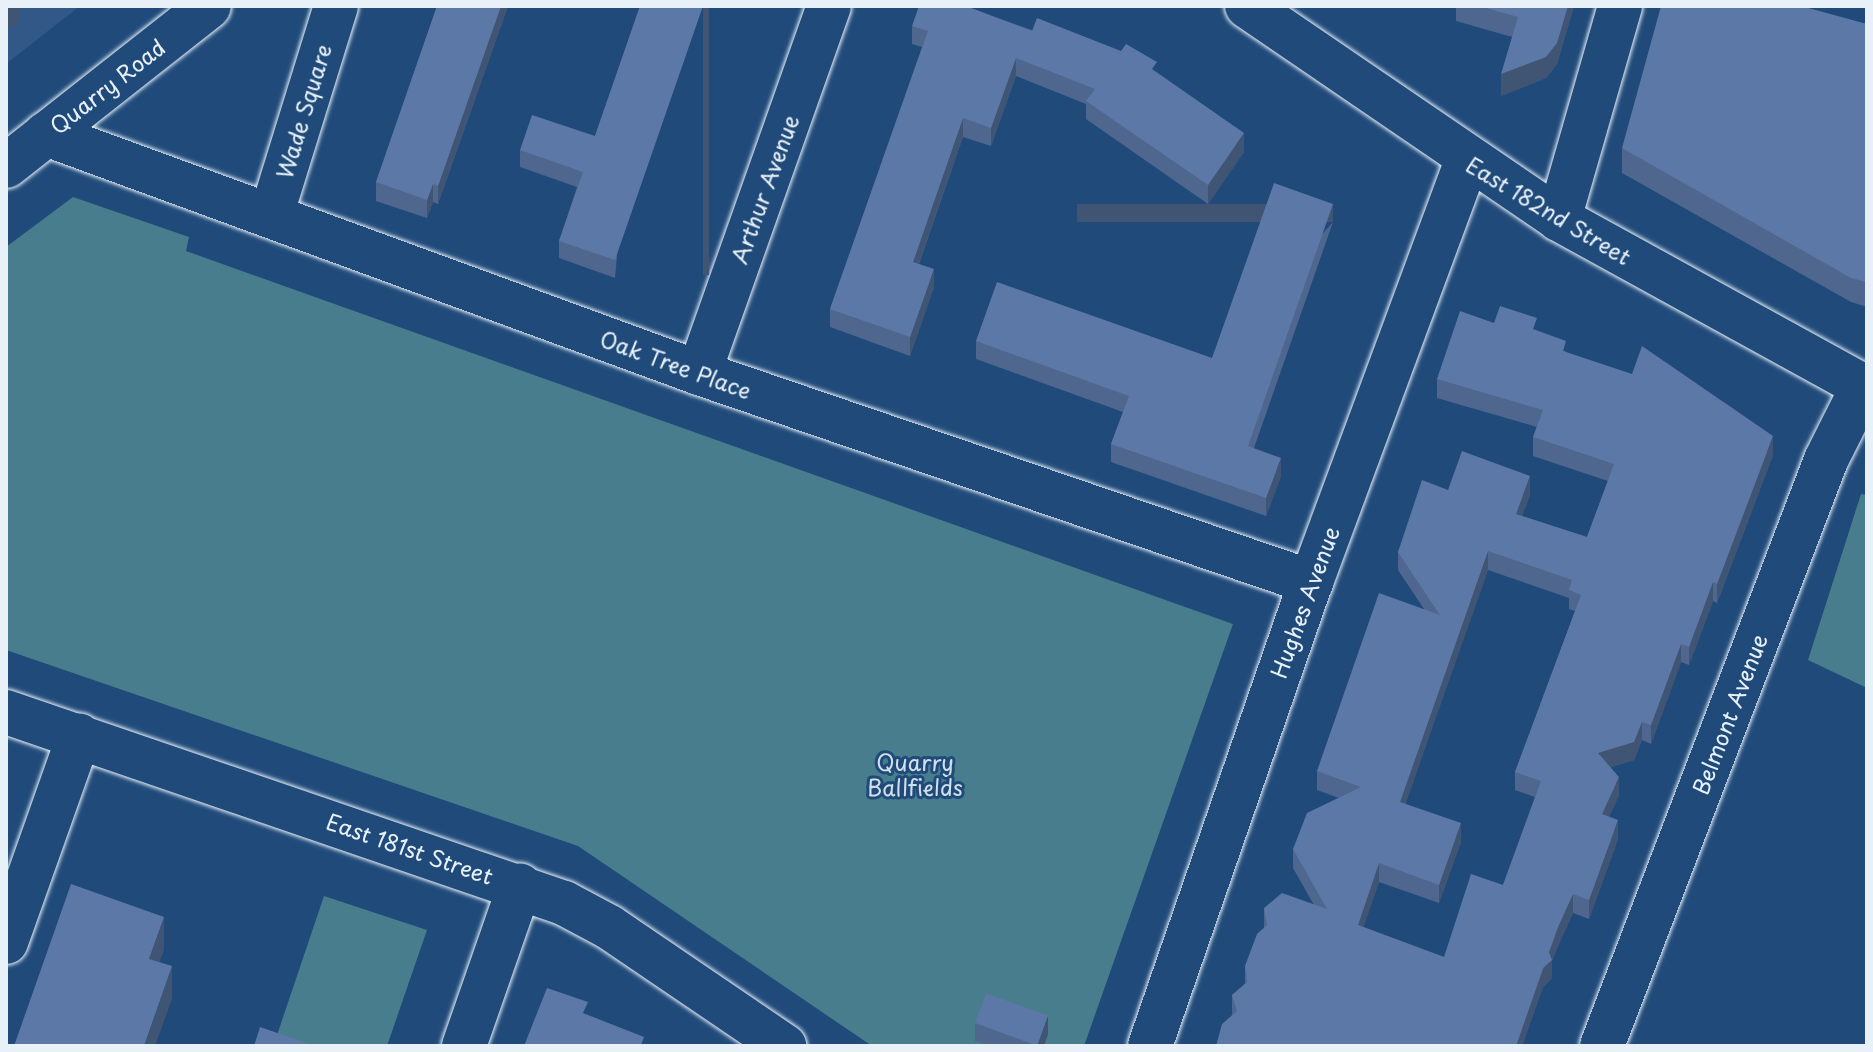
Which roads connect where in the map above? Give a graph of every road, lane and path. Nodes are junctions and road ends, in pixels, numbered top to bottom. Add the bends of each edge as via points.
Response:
1 (209, 6) edge
2 (336, 6) edge
3 (829, 6) edge
4 (1247, 6) edge
5 (1620, 6) edge
6 (46, 134) junction
7 (1467, 160) junction
8 (6, 166) edge
9 (271, 216) junction
10 (1559, 219) junction
11 (699, 373) junction
12 (1865, 387) edge
13 (1311, 582) junction
14 (6, 712) edge
15 (79, 736) junction
16 (520, 885) junction
17 (6, 942) edge
18 (464, 1046) edge
19 (784, 1046) edge
20 (1150, 1046) edge
21 (1602, 1046) edge

1 - 6 street, Quarry Road
2 - 9 street, Wade Square
3 - 11 street, Arthur Avenue
4 - 7 street, East 182nd Street
5 - 10 street
6 - 8 street, Quarry Road
6 - 9 street, Oak Tree Place
7 - 10 street, East 182nd Street
7 - 13 street, Hughes Avenue
9 - 11 street, Oak Tree Place
10 - 12 street, East 182nd Street
11 - 13 street, Oak Tree Place
12 - 21 street, Belmont Avenue via 1826,460
13 - 20 street, Hughes Avenue
14 - 15 street, East 181st Street
15 - 16 street, East 181st Street
15 - 17 street
16 - 18 street
16 - 19 street, East 181st Street via 609,927

